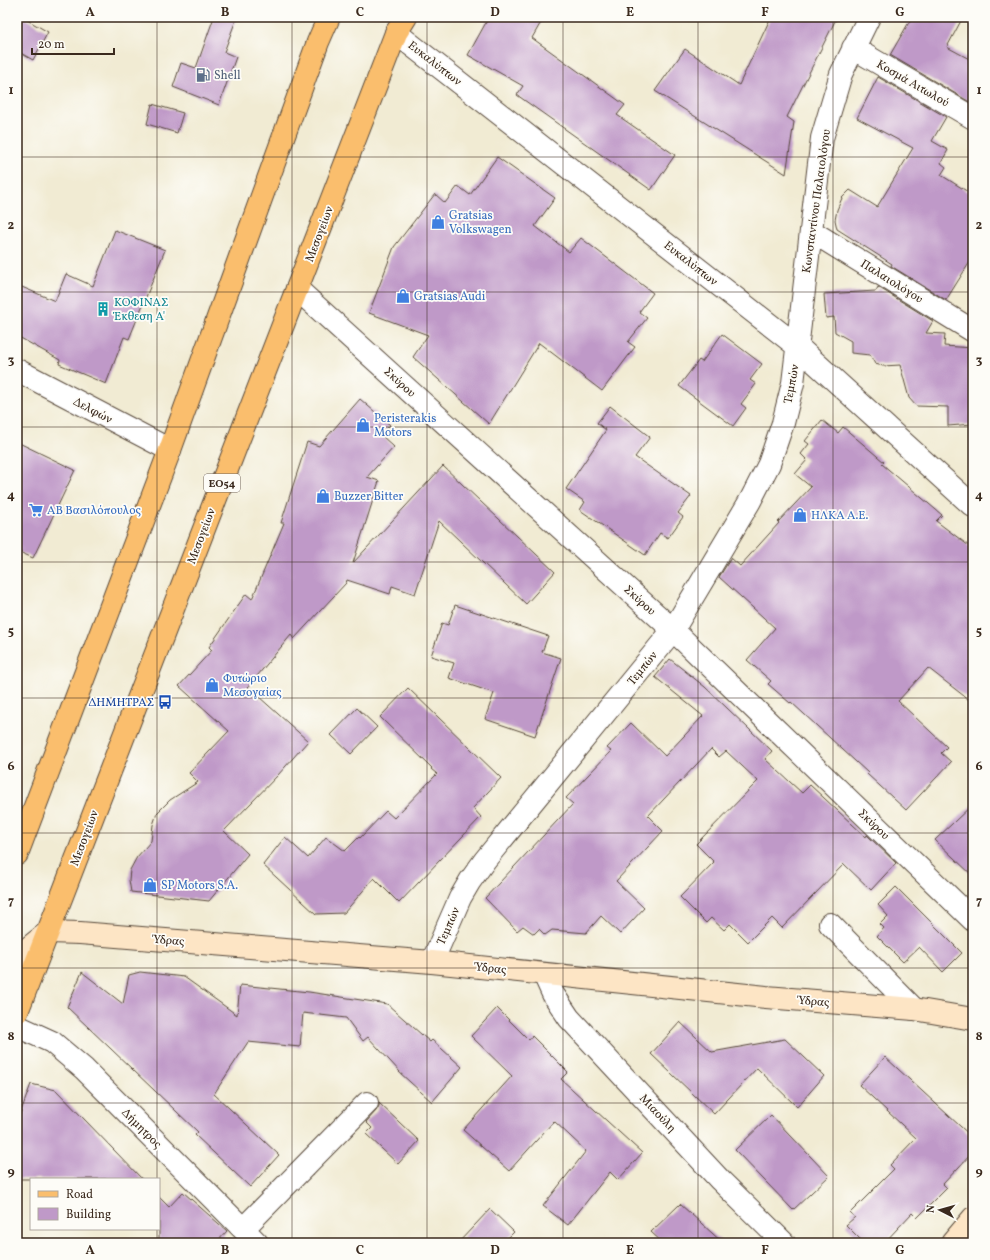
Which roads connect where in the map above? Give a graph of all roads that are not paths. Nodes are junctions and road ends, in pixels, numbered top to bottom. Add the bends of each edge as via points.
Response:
1 (329, 17) edge
2 (869, 17) edge
3 (402, 22) edge
4 (853, 48) junction
5 (973, 118) edge
6 (811, 231) junction
7 (297, 289) junction
8 (973, 331) edge
9 (797, 346) junction
10 (17, 370) edge
11 (170, 450) junction
12 (973, 506) edge
13 (674, 630) junction
14 (17, 854) edge
15 (973, 920) edge
16 (830, 924) dead end
17 (48, 932) junction
18 (17, 957) edge
19 (432, 962) junction
20 (544, 974) junction
21 (914, 1009) junction
22 (17, 1012) edge
23 (973, 1019) edge
24 (17, 1026) edge
25 (367, 1103) dead end
26 (973, 1218) edge
27 (250, 1236) edge
28 (784, 1243) edge
29 (952, 1243) edge

1 - 11 main road
2 - 4 street, Κωνσταντίνου Παλαιολόγου
3 - 7 main road, Μεσογείων / ΕΟ54
3 - 9 street, Ευκαλύπτων
4 - 5 street, Κοσμά Αιτωλού
4 - 6 street, Κωνσταντίνου Παλαιολόγου via 841,74 822,138
6 - 8 street, Παλαιολόγου
6 - 9 street, Κωνσταντίνου Παλαιολόγου
7 - 13 street, Σκύρου
7 - 17 main road, Μεσογείων / ΕΟ54
9 - 12 street, Ευκαλύπτων
9 - 13 street, Τεμπών via 793,383 769,464
10 - 11 street, Δελφών
11 - 14 main road
13 - 15 street, Σκύρου
13 - 19 street, Τεμπών via 470,881
16 - 21 street
17 - 18 street
17 - 19 street, Ύδρας
17 - 22 main road, Μεσογείων / ΕΟ54
19 - 20 street, Ύδρας
20 - 21 street, Ύδρας
20 - 28 street, Μιαούλη via 553,994 569,1018 720,1180
21 - 23 street, Ύδρας
24 - 27 street, Δήμητρος via 52,1042 84,1069
25 - 27 street
26 - 29 street

